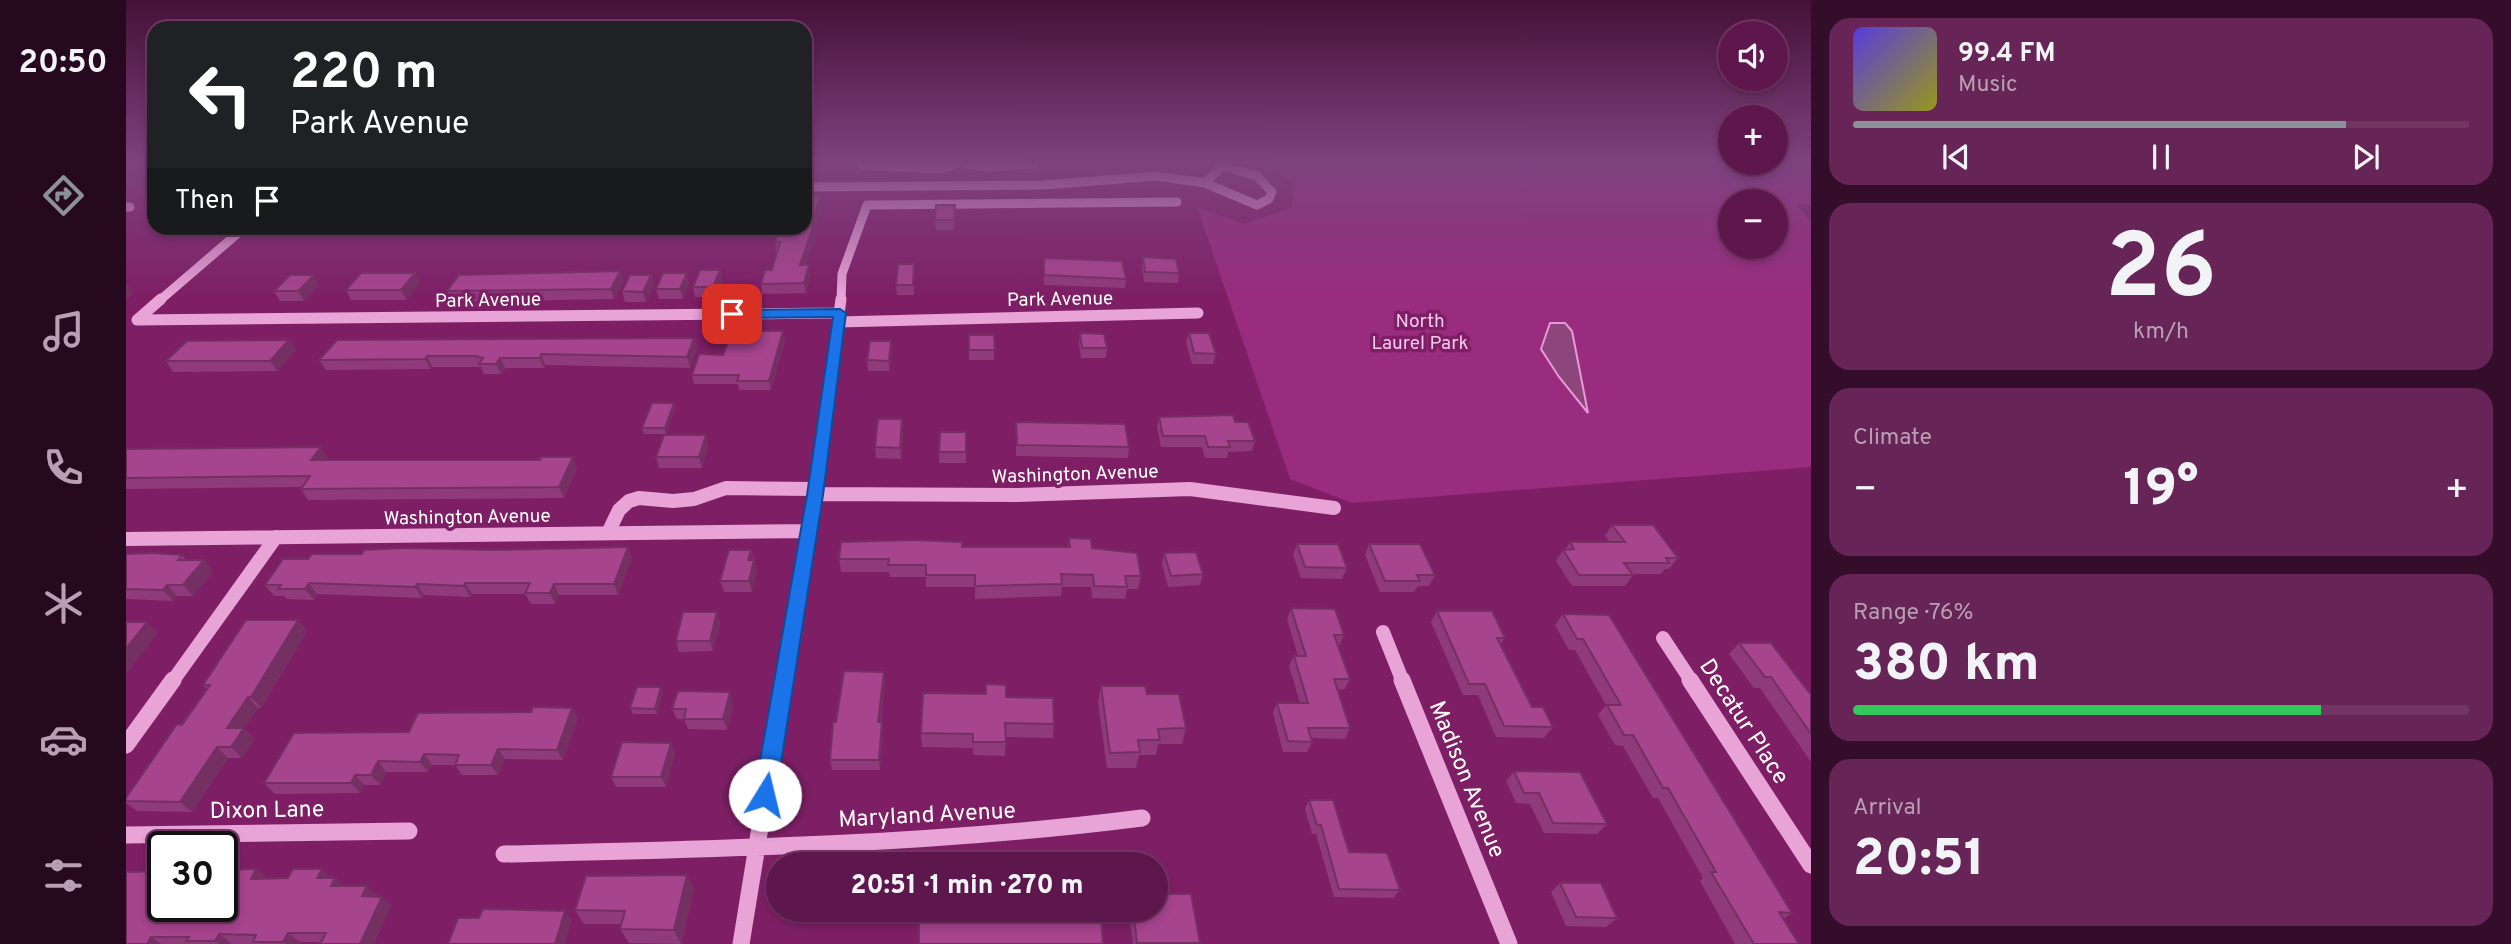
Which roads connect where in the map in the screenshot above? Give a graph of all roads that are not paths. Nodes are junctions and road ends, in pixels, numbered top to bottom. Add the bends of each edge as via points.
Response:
1 (866, 208) edge
2 (236, 235) edge
3 (1198, 313) dead end
4 (839, 317) junction
5 (816, 492) junction
6 (1334, 508) dead end
7 (808, 531) junction
8 (608, 533) junction
9 (276, 537) junction
10 (126, 539) edge
11 (1383, 632) dead end
12 (1663, 638) dead end
13 (126, 745) edge
14 (1142, 818) dead end
15 (409, 831) dead end
16 (126, 835) edge
17 (756, 847) junction
18 (504, 854) dead end
19 (1811, 865) edge
20 (741, 944) edge
21 (1509, 944) edge

1 - 4 street via 845,261
2 - 4 street, Park Avenue via 137,320
3 - 4 street, Park Avenue
4 - 5 street
5 - 6 street, Washington Avenue via 1018,495 1190,489
5 - 7 street
5 - 8 street, Washington Avenue via 726,488 694,499 639,498 619,510
7 - 8 street, Washington Avenue
7 - 17 street
8 - 9 street, Washington Avenue
9 - 10 street, Washington Avenue
9 - 13 street
11 - 21 street, Madison Avenue
12 - 19 street, Decatur Place
14 - 17 street, Maryland Avenue via 1018,834
15 - 16 street, Dixon Lane
17 - 18 street, Maryland Avenue
17 - 20 street

